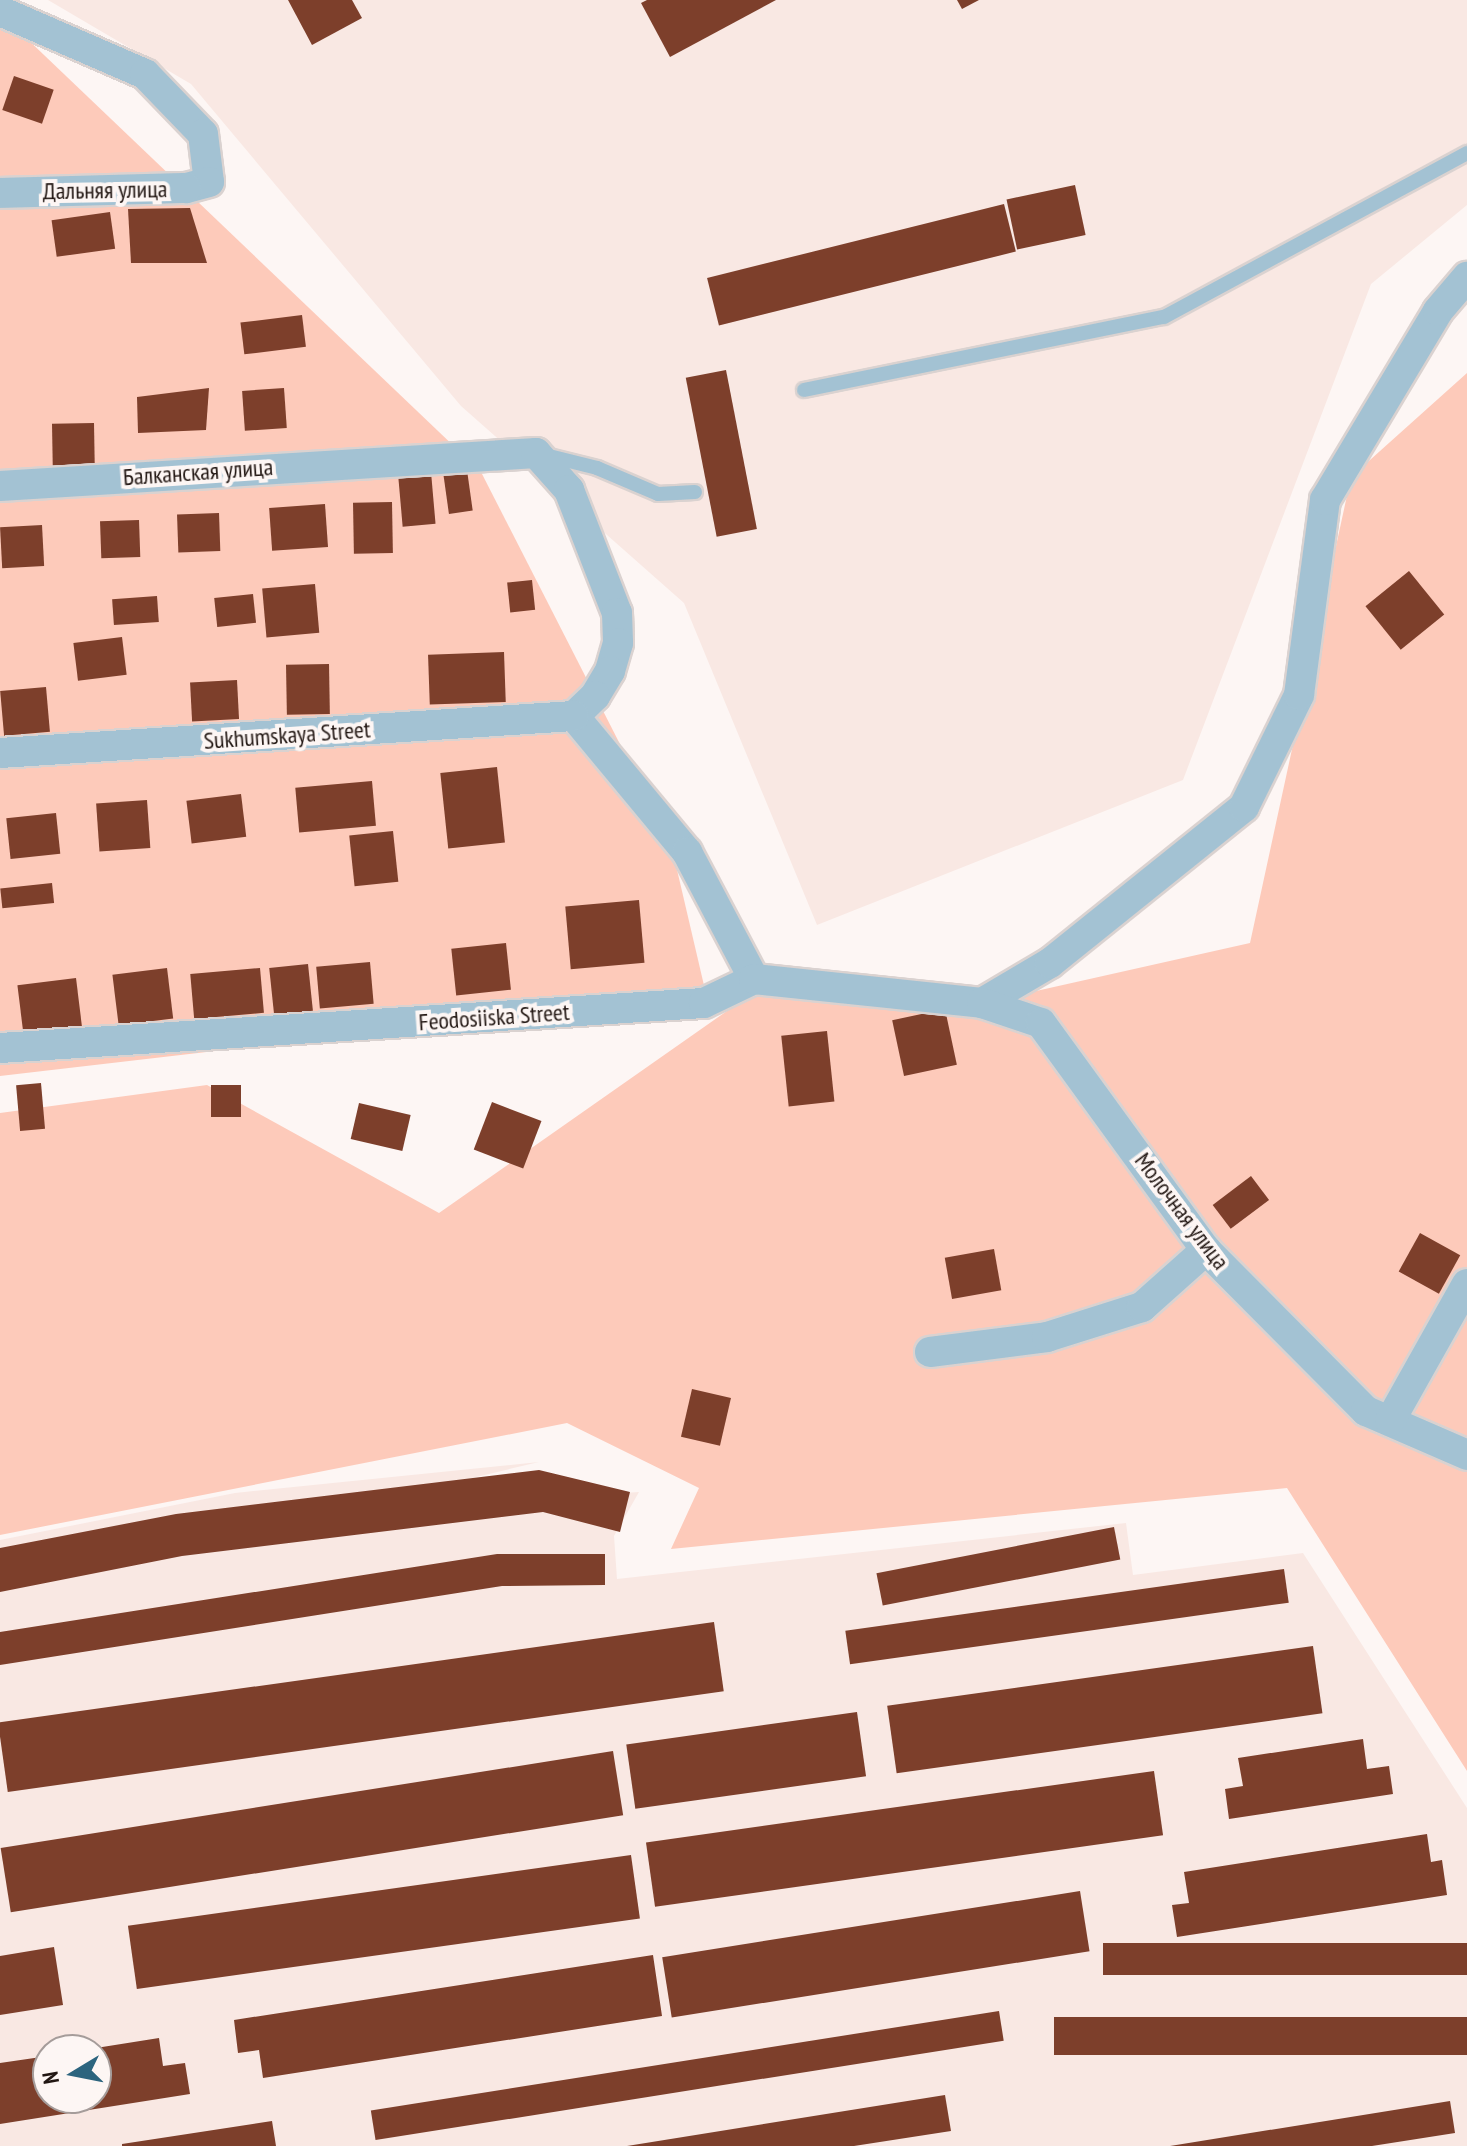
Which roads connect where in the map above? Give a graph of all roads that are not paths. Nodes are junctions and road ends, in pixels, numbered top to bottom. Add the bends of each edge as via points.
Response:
1 (12, 10) edge
2 (1467, 153) edge
3 (0, 193) edge
4 (1467, 277) edge
5 (804, 390) dead end
6 (536, 453) junction
7 (0, 486) edge
8 (695, 492) dead end
9 (574, 716) junction
10 (0, 753) edge
11 (754, 979) junction
12 (982, 1003) junction
13 (0, 1048) edge
14 (1206, 1250) junction
15 (1467, 1284) edge
16 (930, 1352) dead end
17 (1390, 1421) junction
18 (1467, 1455) edge

1 - 3 street, Дальняя улица via 145,74 203,134 209,182 186,188
2 - 5 lane via 1164,317
4 - 12 street via 1438,311 1325,500 1299,695 1244,807 1050,963
6 - 7 street, Балканская улица
6 - 8 lane via 597,468 658,494
6 - 9 street via 569,490 617,613 618,643 610,671
9 - 10 street, Sukhumskaya Street
9 - 11 street via 687,852
11 - 12 street
11 - 13 street, Feodosiiska Street via 704,1003
12 - 14 street, Молочная улица via 1041,1023
14 - 16 street via 1142,1307 1047,1337
14 - 17 street, Молочная улица via 1366,1411
15 - 17 street
17 - 18 street, Молочная улица

